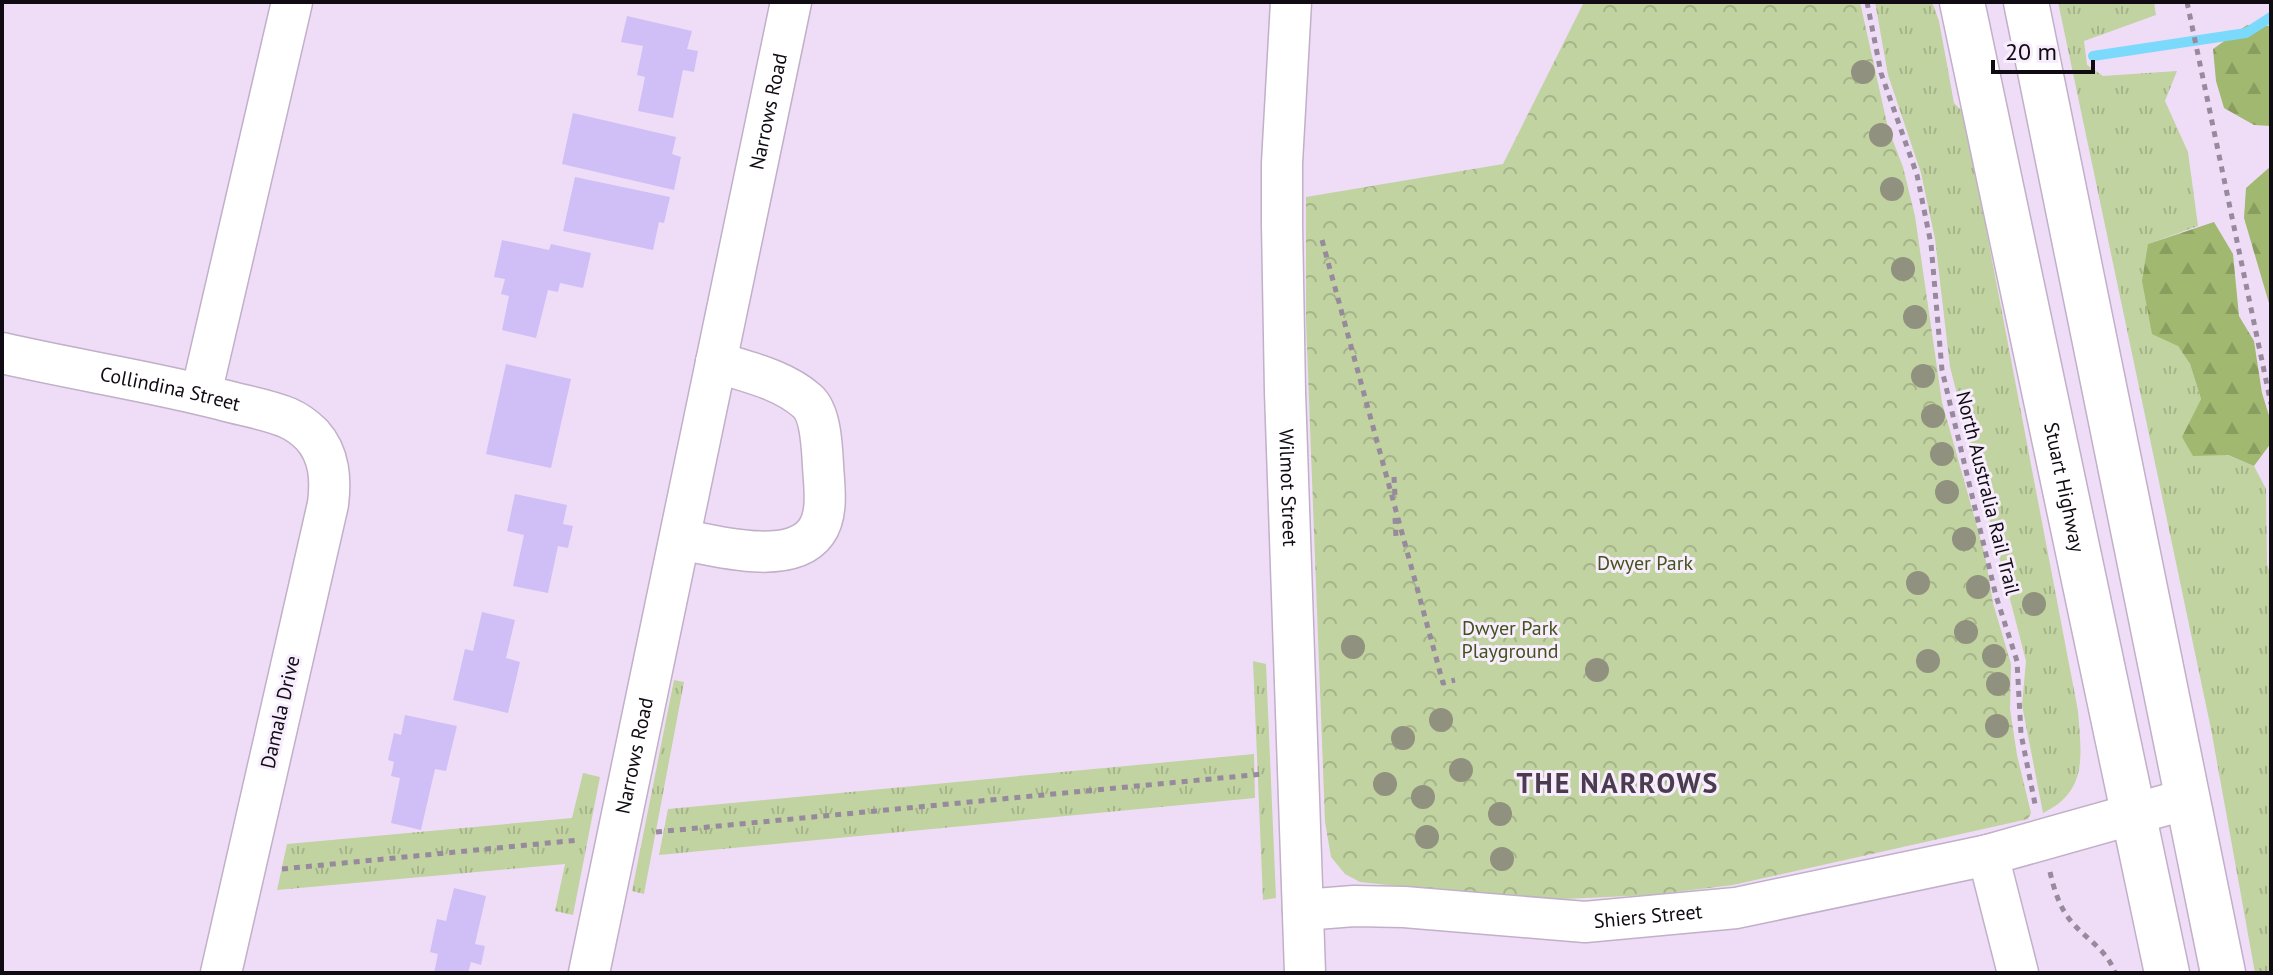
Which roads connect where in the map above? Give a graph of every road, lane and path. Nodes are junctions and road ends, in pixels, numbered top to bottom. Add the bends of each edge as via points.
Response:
1 (292, 2) edge
2 (791, 2) edge
3 (1291, 2) edge
4 (1867, 2) edge
5 (1962, 2) edge
6 (2026, 2) edge
7 (2187, 2) edge
8 (1282, 224) junction
9 (3, 358) edge
10 (716, 362) junction
11 (201, 394) junction
12 (2271, 404) edge
13 (323, 452) joint
14 (1394, 477) dead end
15 (1395, 507) junction
16 (1396, 537) dead end
17 (680, 539) junction
18 (1455, 680) dead end
19 (1272, 773) dead end
20 (2187, 799) junction
21 (2132, 812) junction
22 (649, 833) dead end
23 (592, 839) dead end
24 (2043, 841) junction
25 (1988, 855) junction
26 (246, 865) junction
27 (1303, 910) junction
28 (221, 973) edge
29 (589, 973) edge
30 (1305, 973) edge
31 (2018, 973) edge
32 (2115, 973) edge
33 (2167, 973) edge
34 (2223, 973) edge

1 - 11 street
2 - 10 street, Narrows Road
3 - 8 street, Wilmot Street
4 - 24 path, North Australia Rail Trail via 1881,73 1917,175 1931,244 1942,370 1996,596 2017,661 2023,750
5 - 21 highway, Stuart Highway
6 - 20 highway
7 - 12 path
8 - 15 path via 1317,223
8 - 27 street, Wilmot Street
9 - 11 street, Collindina Street
10 - 17 street, Narrows Road
10 - 17 street via 765,377 810,403 821,436 824,513 816,533 799,545 773,552
11 - 13 street, Collindina Street via 290,419 311,434
13 - 26 street, Damala Drive via 330,483 328,504
14 - 15 path
15 - 16 path
15 - 18 path via 1443,683
17 - 29 street, Narrows Road
19 - 22 path
20 - 21 street, Shiers Street
20 - 34 highway
21 - 24 street, Shiers Street
21 - 33 highway, Stuart Highway
23 - 26 path via 267,870
24 - 25 street, Shiers Street
24 - 32 path, North Australia Rail Trail via 2059,902
25 - 27 street, Shiers Street via 1736,908 1585,922 1404,907
25 - 31 street
26 - 28 street, Damala Drive
27 - 30 street, Wilmot Street

